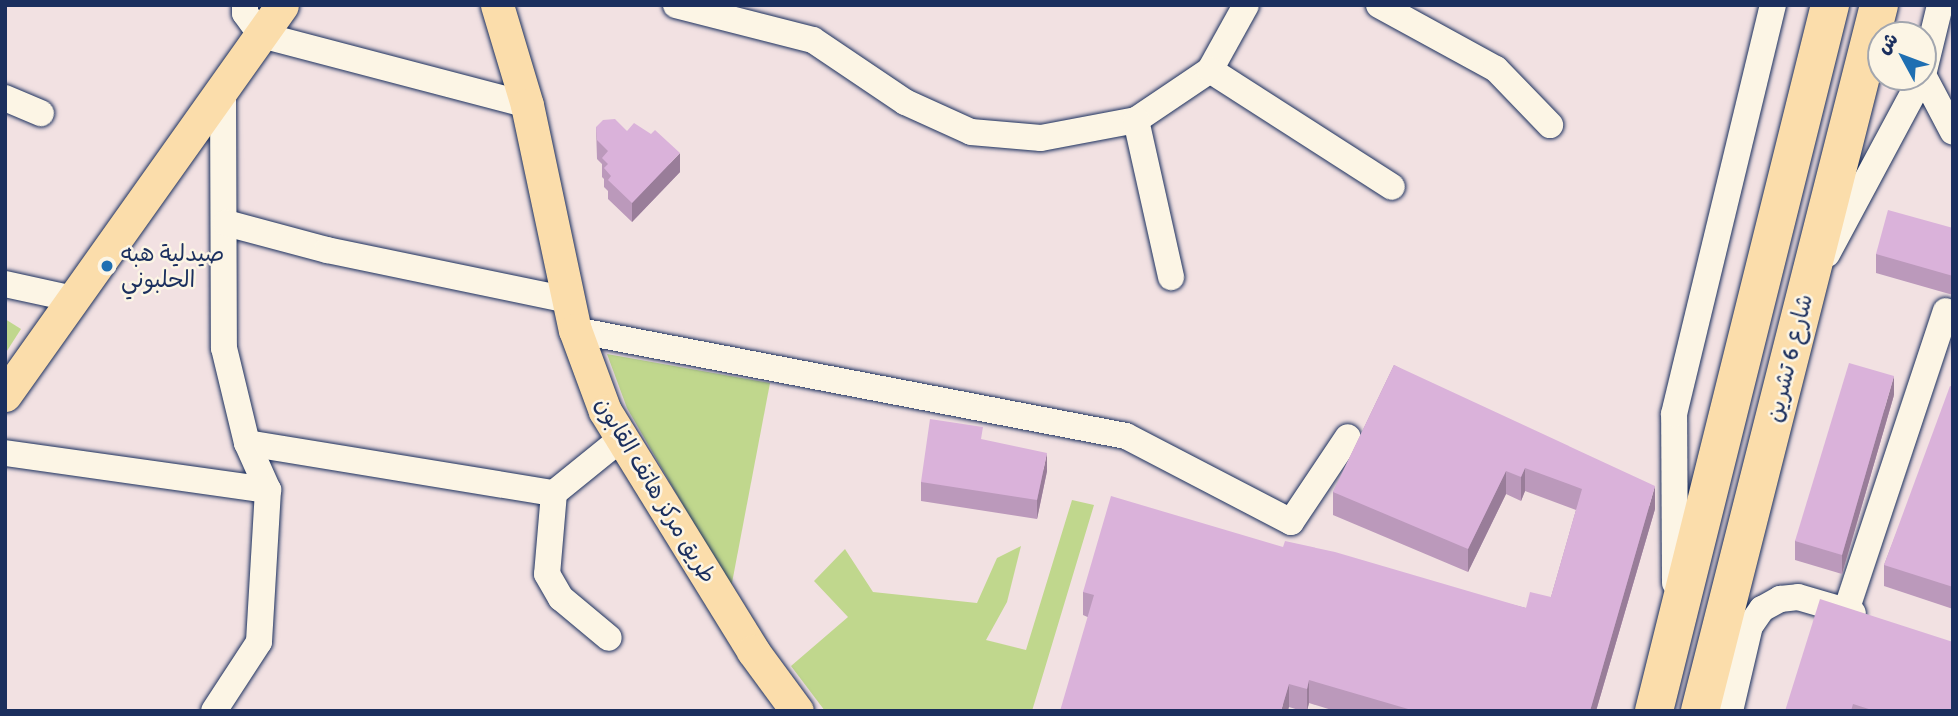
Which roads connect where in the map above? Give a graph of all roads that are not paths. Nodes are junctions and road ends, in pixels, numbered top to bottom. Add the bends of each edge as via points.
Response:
1 (245, 5) edge
2 (282, 5) edge
3 (498, 5) edge
4 (676, 5) edge
5 (1245, 5) edge
6 (1379, 5) edge
7 (1773, 5) edge
8 (1830, 5) edge
9 (1880, 5) edge
10 (261, 34) junction
11 (1210, 70) junction
12 (223, 87) junction
13 (1915, 91) edge
14 (1931, 91) edge
15 (5, 99) edge
16 (527, 105) junction
17 (41, 113) dead end
18 (1136, 120) junction
19 (1550, 125) dead end
20 (1953, 132) edge
21 (1392, 187) dead end
22 (226, 223) junction
23 (1171, 277) dead end
24 (5, 284) edge
25 (1804, 296) junction
26 (74, 299) junction
27 (1946, 311) dead end
28 (572, 315) junction
29 (5, 395) edge
30 (1348, 437) dead end
31 (622, 438) junction
32 (247, 443) junction
33 (5, 453) edge
34 (268, 490) junction
35 (554, 493) junction
36 (1846, 611) junction
37 (1882, 622) edge
38 (1675, 626) junction
39 (609, 638) dead end
40 (214, 711) edge
41 (797, 711) edge
42 (1654, 711) edge
43 (1700, 711) edge
44 (1730, 711) edge

1 - 10 street via 245,13
2 - 10 main road
3 - 16 main road, طريق مركز هاتف القابون
4 - 18 street via 813,40 905,102 971,132 1041,138
5 - 11 street
6 - 19 street via 1496,69
7 - 38 street via 1674,414
8 - 38 highway, شارع 6 تشرين
9 - 25 highway, شارع 6 تشرين
10 - 12 main road
10 - 16 street
11 - 18 street
11 - 21 street
12 - 22 street
12 - 26 main road
13 - 25 street
14 - 20 street
15 - 17 street
16 - 28 main road, طريق مركز هاتف القابون
18 - 23 street
22 - 28 street
22 - 32 street via 224,348
24 - 26 street
25 - 43 highway, شارع 6 تشرين
26 - 29 main road
27 - 36 street
28 - 30 street via 1126,436 1291,522
28 - 31 main road, طريق مركز هاتف القابون via 605,411
31 - 35 street
31 - 41 main road, طريق مركز هاتف القابون via 753,651
32 - 34 street
32 - 35 street
33 - 34 street
34 - 40 street via 259,642
35 - 39 street via 547,574 561,598
36 - 37 street
36 - 44 street via 1798,597 1780,599 1762,609 1750,626
38 - 42 highway, شارع 6 تشرين

